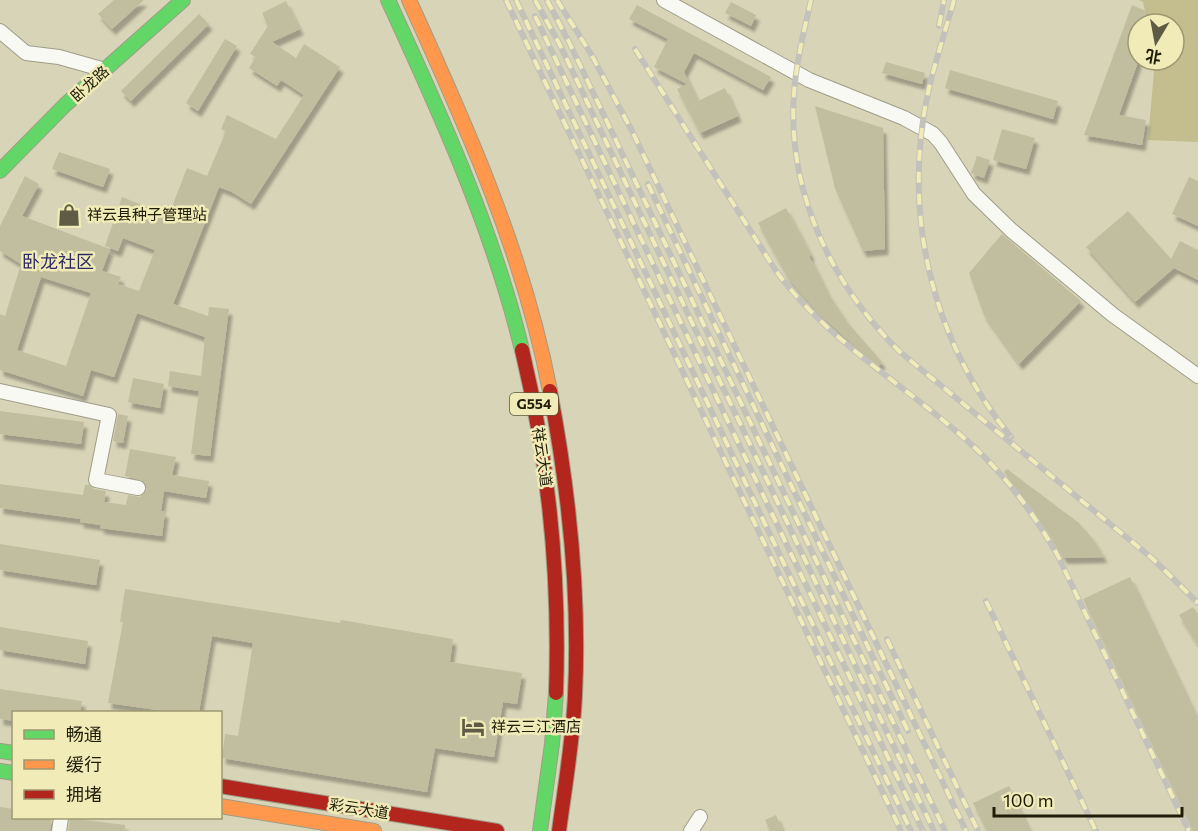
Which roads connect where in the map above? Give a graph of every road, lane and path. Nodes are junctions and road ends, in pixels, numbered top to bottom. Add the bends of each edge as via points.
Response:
1 (183, 0) edge
2 (388, 0) edge
3 (409, 0) edge
4 (664, 0) edge
5 (0, 31) edge
6 (105, 70) junction
7 (0, 171) edge
8 (1198, 376) edge
9 (0, 391) edge
10 (138, 488) dead end
11 (222, 786) edge
12 (222, 806) edge
13 (700, 817) dead end
14 (374, 831) edge
15 (497, 831) edge
16 (540, 831) edge
17 (559, 831) edge
18 (691, 831) edge

1 - 6 main road, 卧龙路
2 - 16 main road, 祥云大道 / G554 via 443,123 487,236 533,401 551,525 557,649 554,724
3 - 17 main road, 祥云大道 / G554 via 460,115 504,230 539,342 557,430 572,554 576,649 573,726
4 - 8 street via 809,80 904,118 933,134 974,194 1011,230 1113,315
5 - 6 street via 26,53 59,57
6 - 7 main road, 卧龙路
9 - 10 street via 109,415 96,480
11 - 15 main road, 彩云大道
12 - 14 main road, 彩云大道
13 - 18 street

